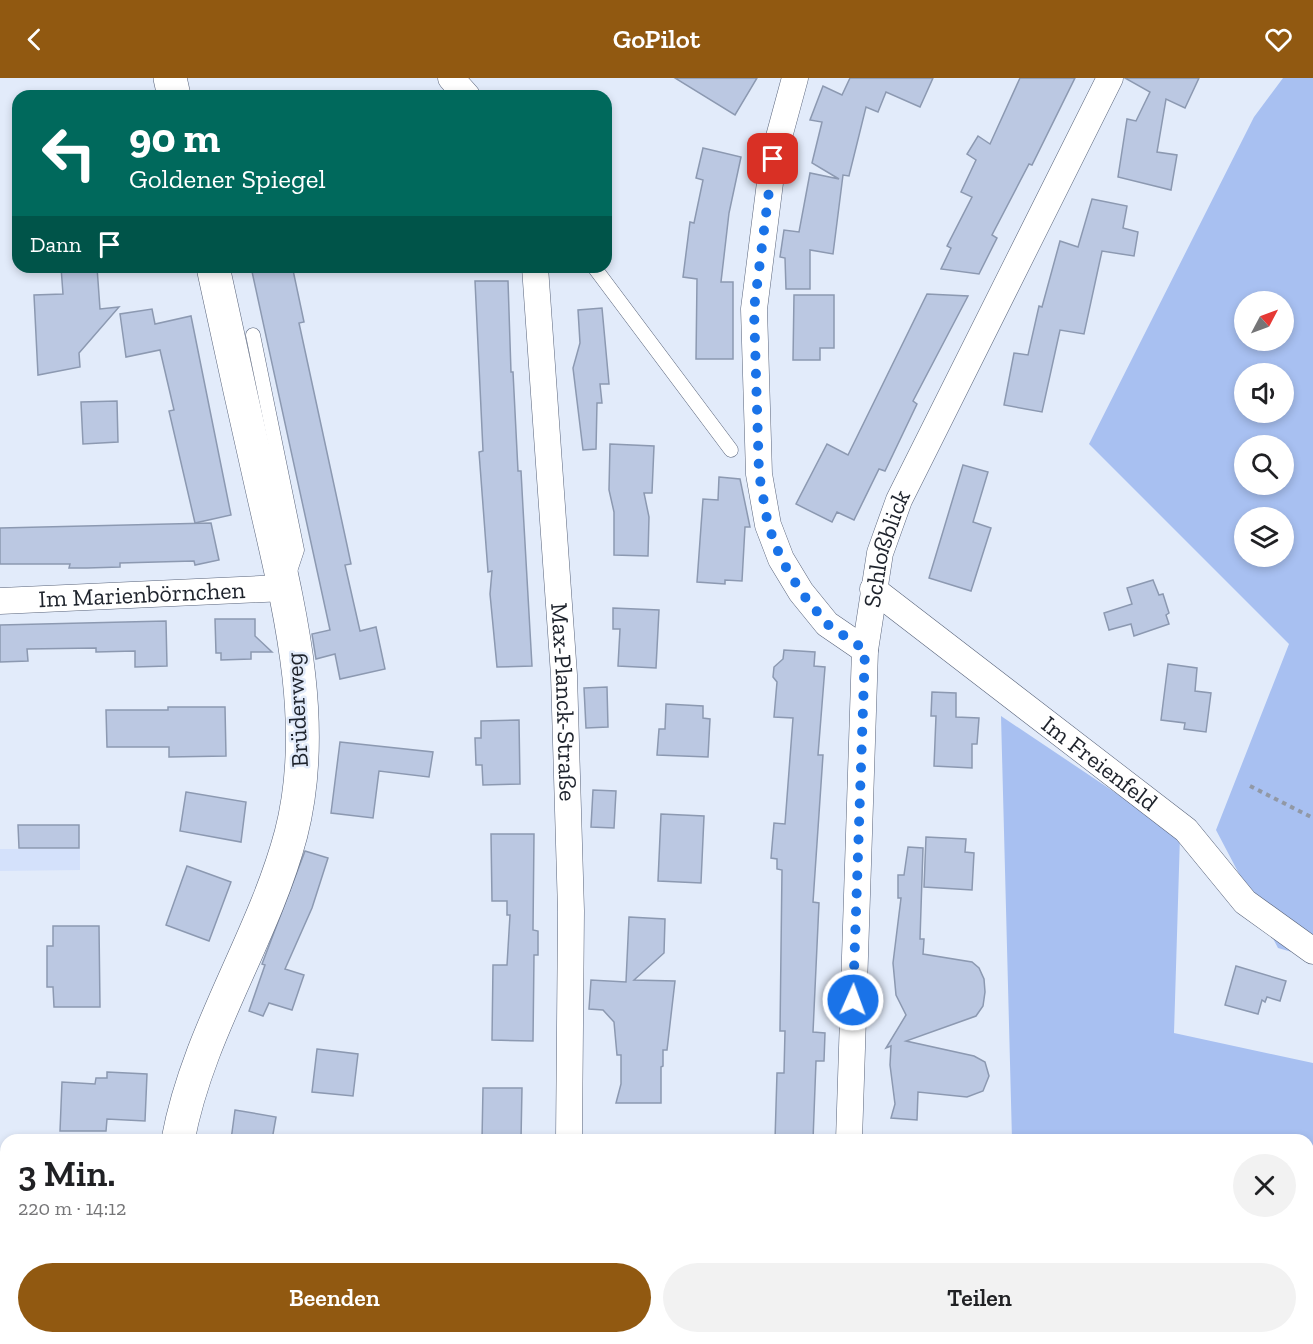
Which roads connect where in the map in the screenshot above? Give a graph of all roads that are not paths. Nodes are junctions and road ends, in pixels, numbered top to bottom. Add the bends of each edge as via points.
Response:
1 (450, 78) edge
2 (795, 78) edge
3 (1110, 78) edge
4 (461, 90) edge
5 (214, 273) edge
6 (535, 273) edge
7 (598, 273) edge
8 (253, 335) dead end
9 (731, 450) dead end
10 (284, 588) junction
11 (873, 589) junction
12 (0, 600) edge
13 (865, 650) junction
14 (1313, 951) edge
15 (179, 1134) edge
16 (569, 1134) edge
17 (849, 1134) edge

1 - 4 street
2 - 13 street via 773,159 754,309 759,474 768,525 781,559 827,624
3 - 11 street, Schloßblick via 899,500 880,553
5 - 10 street, Brüderweg
6 - 16 street, Max-Planck-Straße via 564,675 571,911
7 - 9 lane
8 - 10 lane via 297,550
10 - 12 street, Im Marienbörnchen
10 - 15 street, Brüderweg via 298,672 303,762 291,833 268,901 210,1033
11 - 13 street, Schloßblick
11 - 14 street, Im Freienfeld via 1186,830 1245,902
13 - 17 street, Schloßblick

